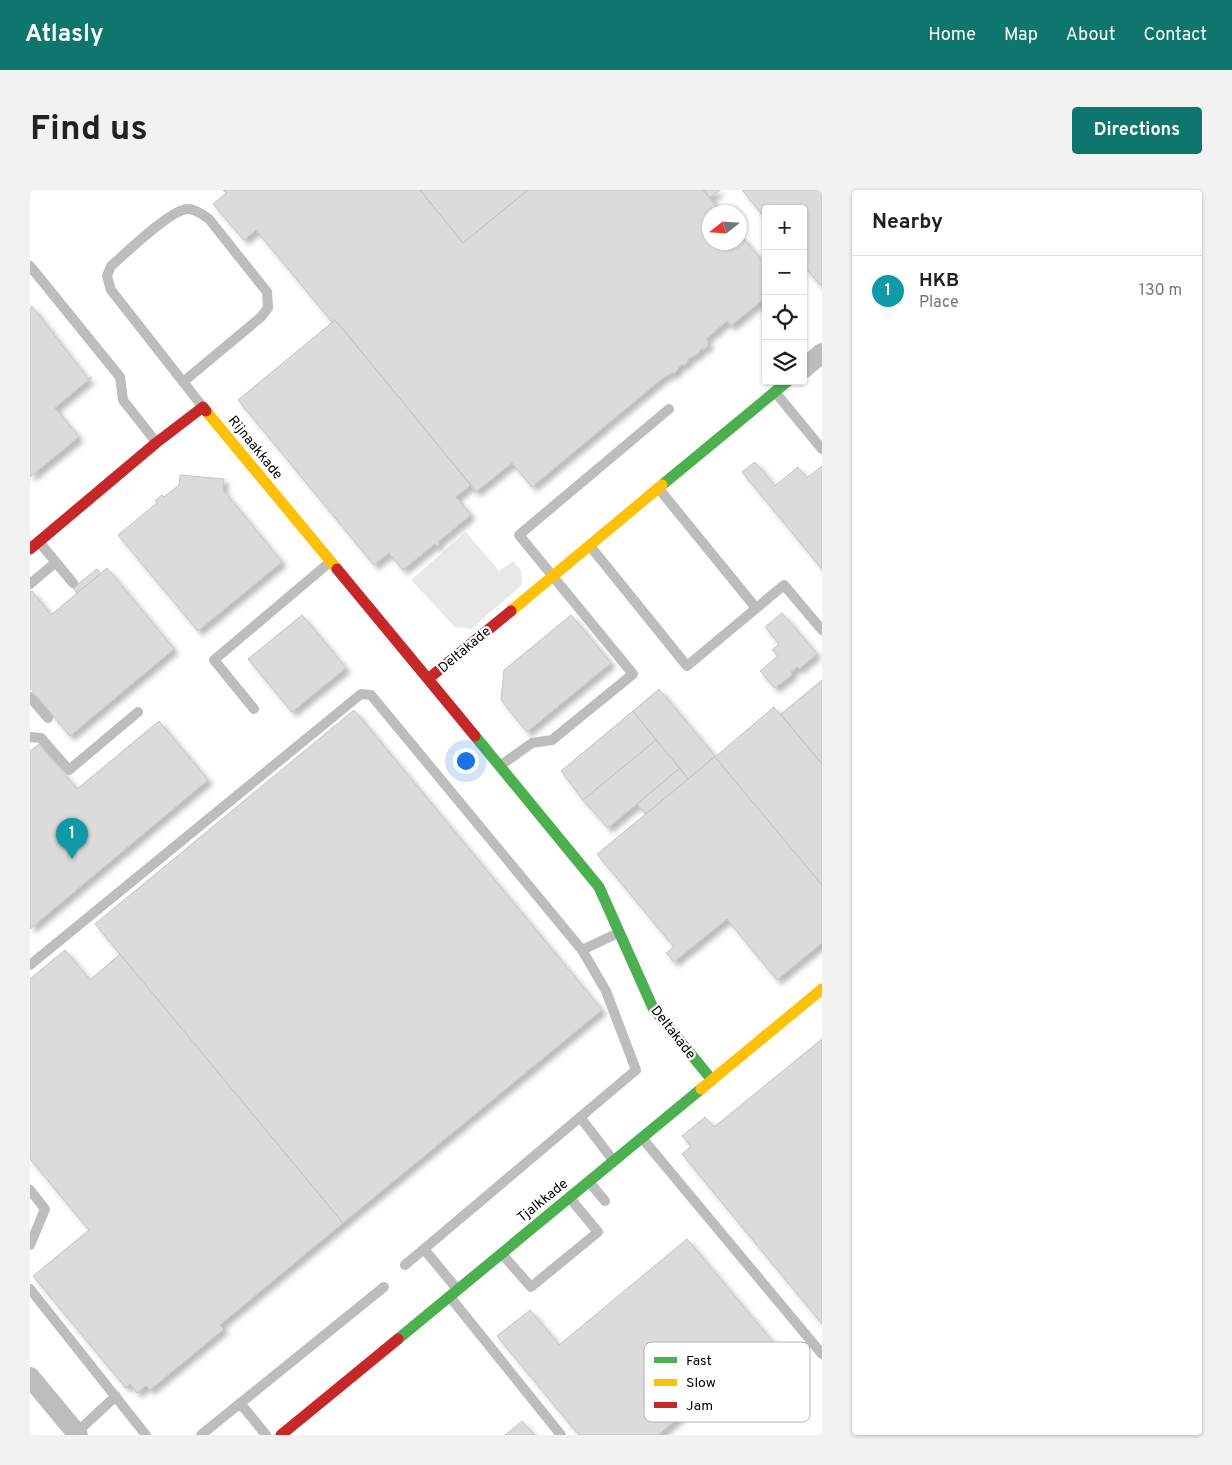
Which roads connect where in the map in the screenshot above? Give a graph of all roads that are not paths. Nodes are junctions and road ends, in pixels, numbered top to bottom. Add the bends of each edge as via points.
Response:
1 (30, 266) edge
2 (822, 353) edge
3 (807, 366) edge
4 (184, 382) junction
5 (783, 385) edge
6 (775, 392) junction
7 (203, 407) junction
8 (669, 409) dead end
9 (156, 443) junction
10 (822, 449) edge
11 (658, 488) junction
12 (34, 545) edge
13 (589, 546) junction
14 (56, 562) junction
15 (330, 562) junction
16 (553, 576) junction
17 (73, 583) dead end
18 (30, 584) edge
19 (756, 608) junction
20 (822, 630) edge
21 (428, 679) junction
22 (30, 697) edge
23 (254, 709) dead end
24 (138, 712) dead end
25 (48, 718) dead end
26 (30, 737) edge
27 (499, 766) junction
28 (619, 932) junction
29 (582, 950) junction
30 (30, 965) edge
31 (822, 989) edge
32 (712, 1080) junction
33 (580, 1117) junction
34 (642, 1137) junction
35 (614, 1161) junction
36 (589, 1181) junction
37 (30, 1190) edge
38 (569, 1197) junction
39 (606, 1201) dead end
40 (30, 1245) edge
41 (424, 1248) junction
42 (502, 1253) junction
43 (405, 1265) dead end
44 (384, 1287) dead end
45 (30, 1289) edge
46 (453, 1293) junction
47 (822, 1354) edge
48 (30, 1377) edge
49 (116, 1396) junction
50 (240, 1403) junction
51 (77, 1434) edge
52 (146, 1435) edge
53 (201, 1435) edge
54 (266, 1435) edge
55 (281, 1435) edge
56 (561, 1435) edge

1 - 9 lane via 120,377 122,400
2 - 3 street
4 - 4 lane via 111,290 107,276 111,266 173,214 187,208 209,219 248,266 267,292 268,308 261,318
4 - 7 lane
5 - 6 street, Deltakade
6 - 10 lane
6 - 11 street, Deltakade
7 - 9 street
7 - 15 street, Rijnaakkade
8 - 16 lane via 519,535
9 - 12 street
11 - 13 street, Deltakade
11 - 19 lane
12 - 14 lane
13 - 16 street, Deltakade
13 - 19 lane via 687,666
14 - 17 lane
14 - 18 lane
15 - 21 street, Rijnaakkade
15 - 23 lane via 214,660
16 - 21 street, Deltakade
16 - 27 lane via 633,674 552,740 532,743
19 - 20 lane via 784,585
21 - 27 street, Deltakade
22 - 25 lane
24 - 26 lane via 69,770 41,738
27 - 28 street, Deltakade via 599,887
28 - 29 lane
28 - 32 street, Deltakade via 654,1008
29 - 30 lane via 371,695 361,694
29 - 33 lane via 606,990 636,1070
31 - 32 street, Tjalkkade
32 - 34 street, Tjalkkade
33 - 35 lane
33 - 41 lane
34 - 35 street, Tjalkkade
34 - 47 lane
35 - 36 street, Tjalkkade
36 - 38 street, Tjalkkade
36 - 39 lane
37 - 40 lane via 44,1208
38 - 42 street, Tjalkkade
38 - 42 lane via 598,1232 531,1287
41 - 43 lane
41 - 46 lane
42 - 46 street, Tjalkkade
44 - 50 lane
45 - 49 lane
46 - 55 street, Tjalkkade
46 - 56 lane
48 - 51 street
49 - 51 lane
49 - 52 lane
50 - 53 lane
50 - 54 lane

